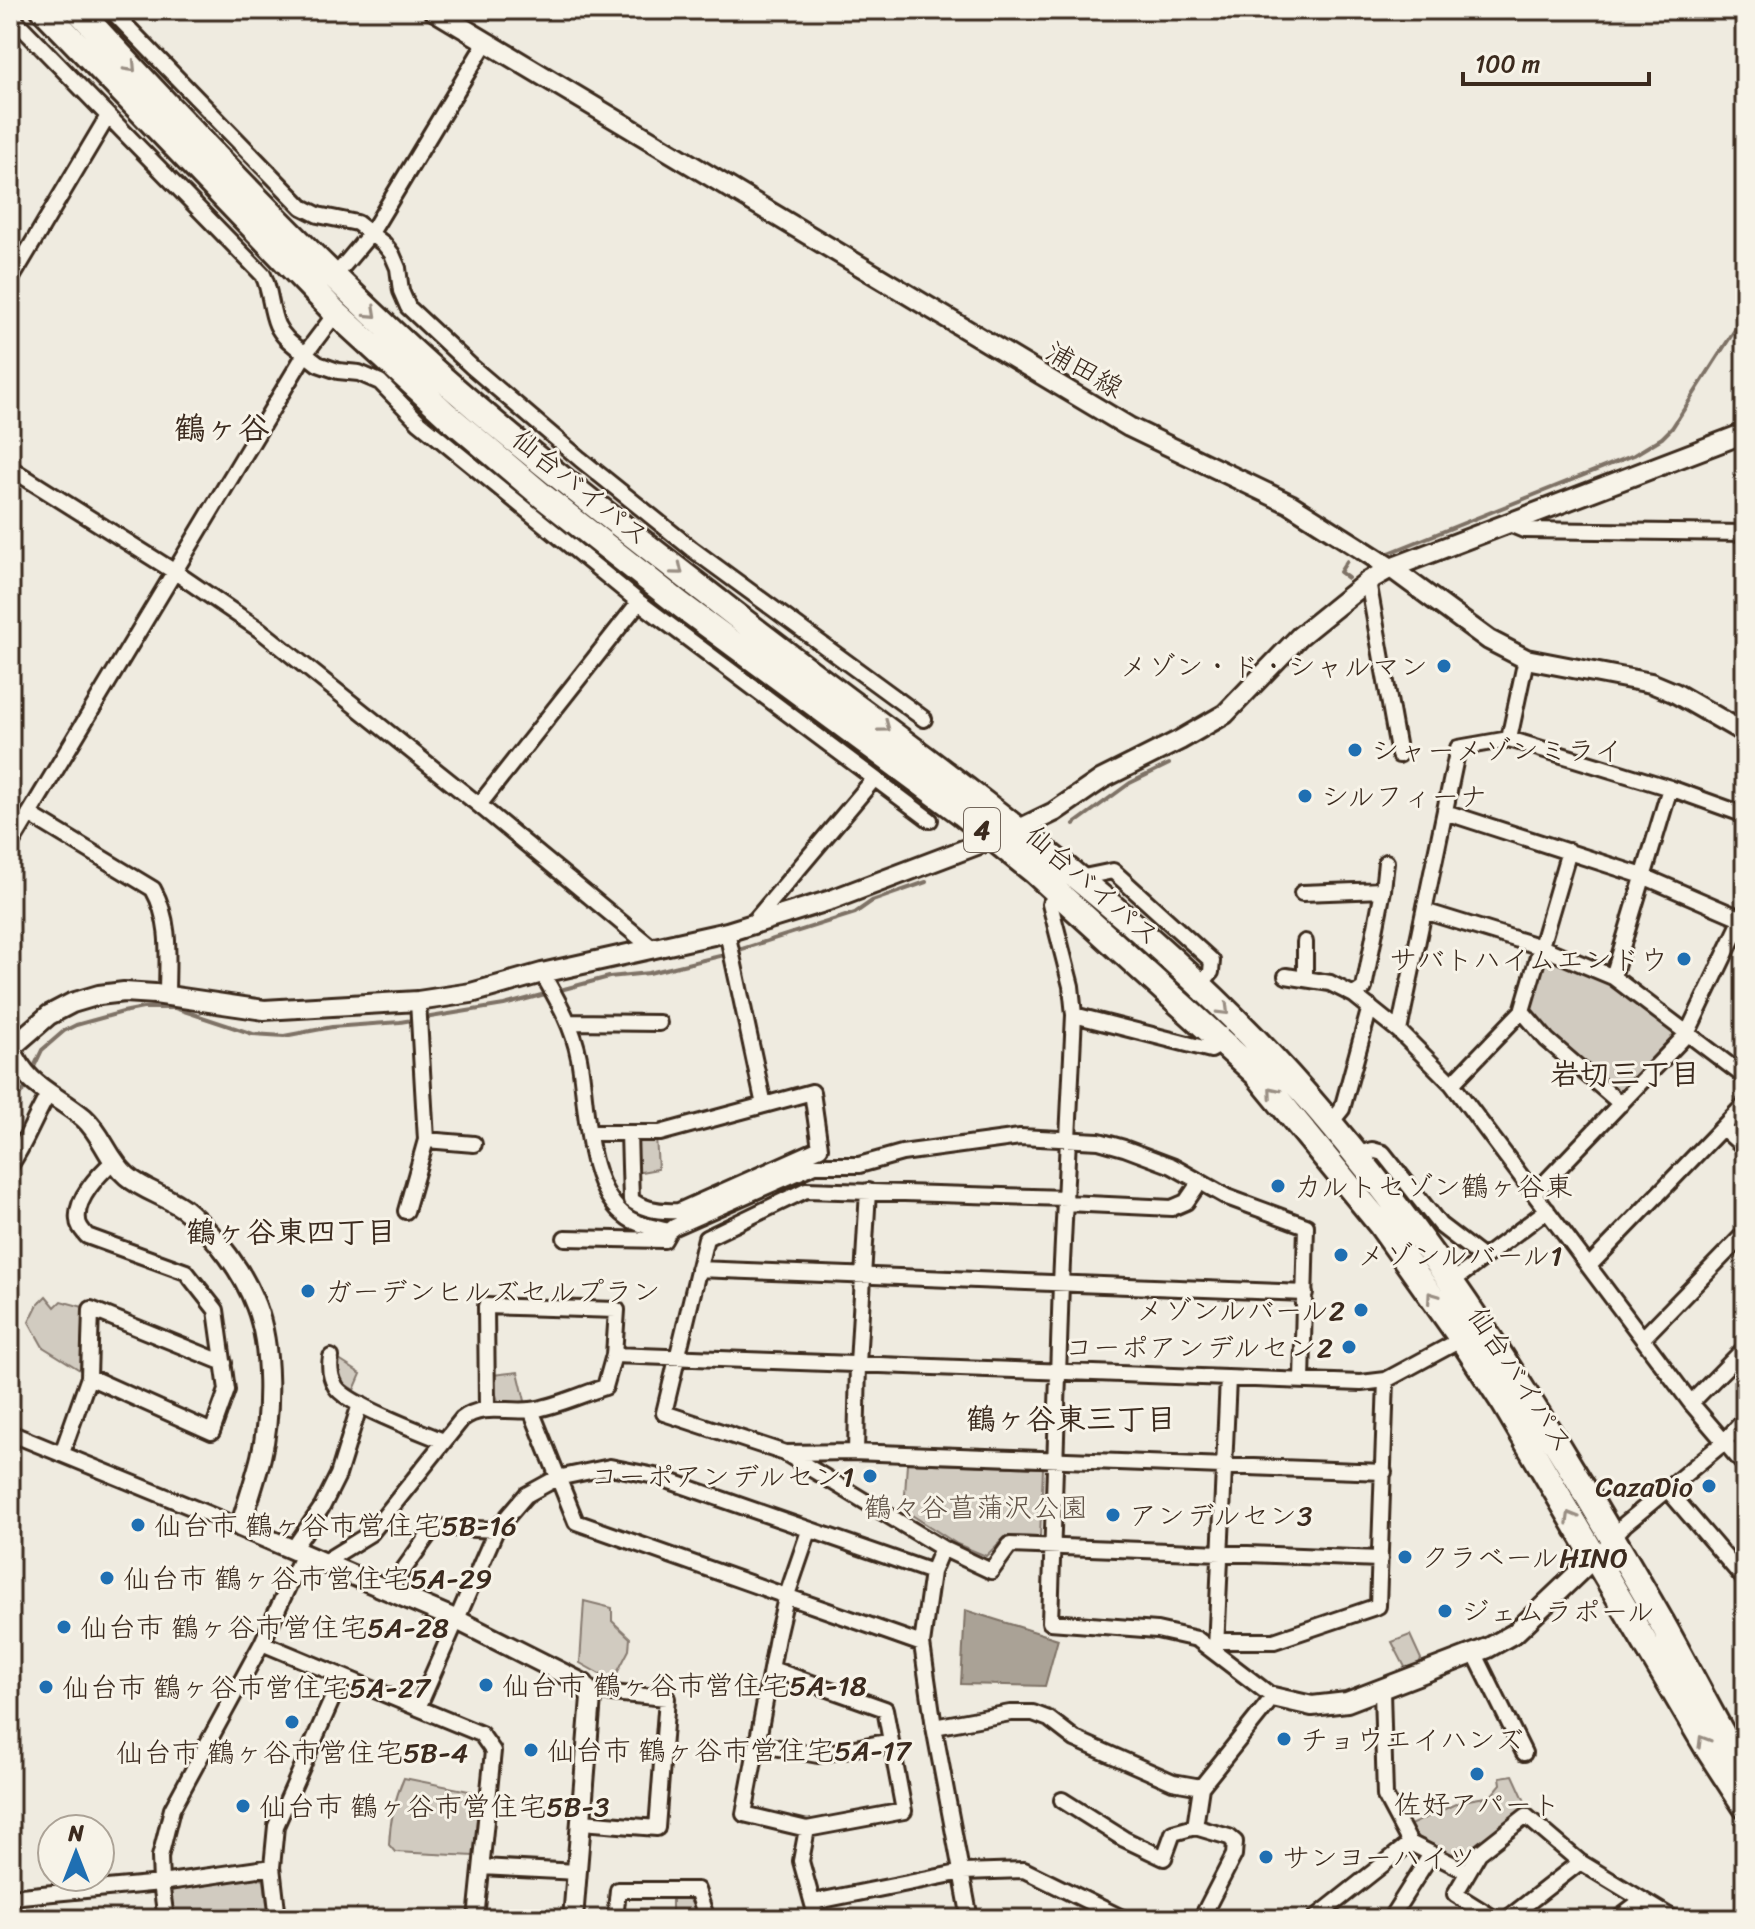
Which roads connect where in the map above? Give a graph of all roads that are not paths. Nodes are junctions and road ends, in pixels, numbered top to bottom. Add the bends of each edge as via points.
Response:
1 (44, 10) edge
2 (78, 10) edge
3 (111, 10) edge
4 (433, 10) edge
5 (10, 15) edge
6 (486, 42) junction
7 (108, 116) junction
8 (371, 233) junction
9 (334, 277) junction
10 (10, 281) edge
11 (336, 313) junction
12 (305, 354) junction
13 (1745, 433) edge
14 (10, 468) edge
15 (1507, 523) junction
16 (1745, 533) edge
17 (1391, 568) junction
18 (175, 572) junction
19 (1368, 581) junction
20 (639, 602) junction
21 (711, 643) junction
22 (1526, 659) junction
23 (924, 719) dead end
24 (1745, 733) edge
25 (1509, 739) junction
26 (1399, 755) dead end
27 (874, 779) junction
28 (1670, 788) junction
29 (479, 805) junction
30 (1445, 812) junction
31 (29, 814) junction
32 (1745, 815) edge
33 (930, 820) dead end
34 (1019, 829) junction
35 (993, 839) junction
36 (10, 846) edge
37 (1569, 851) junction
38 (1386, 862) dead end
39 (1643, 876) junction
40 (1070, 885) junction
41 (1383, 890) junction
42 (1310, 895) dead end
43 (1424, 911) junction
44 (1743, 920) edge
45 (752, 924) junction
46 (1305, 942) dead end
47 (730, 946) junction
48 (651, 947) junction
49 (1541, 947) junction
50 (1286, 976) dead end
51 (1613, 977) junction
52 (1305, 978) junction
53 (550, 986) junction
54 (1354, 995) junction
55 (167, 996) junction
56 (1370, 1007) junction
57 (1522, 1011) junction
58 (419, 1012) junction
59 (1074, 1015) junction
60 (570, 1022) junction
61 (659, 1023) dead end
62 (1399, 1031) junction
63 (1687, 1034) junction
64 (1225, 1042) junction
65 (11, 1047) edge
66 (1745, 1077) edge
67 (27, 1078) edge
68 (1452, 1084) junction
69 (1621, 1104) junction
70 (1745, 1104) edge
71 (764, 1105) junction
72 (1330, 1124) junction
73 (1724, 1129) junction
74 (589, 1133) junction
75 (629, 1133) junction
76 (1069, 1139) junction
77 (426, 1140) junction
78 (474, 1144) dead end
79 (1745, 1148) edge
80 (1357, 1155) junction
81 (114, 1161) junction
82 (10, 1166) edge
83 (1199, 1183) junction
84 (868, 1191) junction
85 (1535, 1193) junction
86 (1066, 1201) junction
87 (1547, 1210) junction
88 (406, 1211) dead end
89 (669, 1231) junction
90 (1745, 1233) edge
91 (565, 1238) dead end
92 (1483, 1258) junction
93 (1590, 1265) junction
94 (698, 1269) junction
95 (865, 1275) junction
96 (1453, 1281) junction
97 (1061, 1283) junction
98 (1305, 1293) junction
99 (1643, 1338) junction
100 (1462, 1339) junction
101 (1745, 1348) edge
102 (614, 1355) junction
103 (331, 1357) dead end
104 (676, 1357) junction
105 (224, 1363) junction
106 (858, 1364) junction
107 (1058, 1373) junction
108 (89, 1377) junction
109 (1228, 1378) junction
110 (1386, 1380) junction
111 (1302, 1381) junction
112 (1691, 1403) junction
113 (360, 1404) junction
114 (487, 1408) junction
115 (531, 1410) junction
116 (1745, 1419) edge
117 (10, 1433) edge
118 (443, 1441) junction
119 (1723, 1443) junction
120 (856, 1452) junction
121 (62, 1453) junction
122 (785, 1453) junction
123 (1055, 1460) junction
124 (1745, 1466) edge
125 (1223, 1468) junction
126 (1384, 1472) junction
127 (557, 1478) junction
128 (1667, 1489) junction
129 (240, 1527) junction
130 (496, 1530) junction
131 (809, 1531) junction
132 (1612, 1539) junction
133 (1053, 1547) junction
134 (942, 1548) junction
135 (298, 1551) junction
136 (1220, 1553) junction
137 (1595, 1558) junction
138 (1380, 1559) junction
139 (324, 1562) junction
140 (932, 1572) junction
141 (1745, 1580) edge
142 (389, 1590) junction
143 (786, 1598) junction
144 (455, 1619) junction
145 (262, 1643) junction
146 (922, 1644) junction
147 (1216, 1647) junction
148 (1475, 1654) junction
149 (772, 1669) junction
150 (342, 1677) junction
151 (589, 1691) junction
152 (1382, 1691) junction
153 (1273, 1697) junction
154 (418, 1708) junction
155 (934, 1727) junction
156 (891, 1741) junction
157 (757, 1744) junction
158 (1524, 1753) dead end
159 (1745, 1774) edge
160 (1201, 1787) junction
161 (1062, 1800) dead end
162 (1745, 1806) edge
163 (582, 1822) junction
164 (1195, 1827) junction
165 (807, 1829) junction
166 (1410, 1843) junction
167 (1431, 1854) junction
168 (1580, 1862) junction
169 (272, 1867) junction
170 (482, 1867) junction
171 (1466, 1871) junction
172 (578, 1872) junction
173 (963, 1872) junction
174 (161, 1883) junction
175 (10, 1897) edge
176 (1642, 1901) junction
177 (813, 1902) junction
178 (166, 1919) edge
179 (278, 1919) edge
180 (476, 1919) edge
181 (573, 1919) edge
182 (615, 1919) edge
183 (707, 1919) edge
184 (817, 1919) edge
185 (970, 1919) edge
186 (1124, 1919) edge
187 (1201, 1919) edge
188 (1314, 1919) edge
189 (1390, 1919) edge
190 (1495, 1919) edge
191 (1507, 1919) edge
192 (1618, 1919) edge
193 (1674, 1919) edge

1 - 11 highway, 仙台バイパス / 4
2 -> 9 highway, 仙台バイパス / 4
3 - 8 street via 302,207 357,223
4 - 6 street, 浦田線
5 - 7 street
6 - 8 street
6 - 17 street, 浦田線 via 1029,369 1150,439 1290,504
7 - 10 street
7 - 12 street via 263,275 277,324
8 - 9 street
8 - 23 street via 392,254 408,307 472,367 692,549
9 -> 34 highway, 仙台バイパス / 4 via 494,424 724,607
11 - 12 street
11 - 21 highway, 仙台バイパス / 4
12 - 18 street
12 - 20 street via 318,364 380,382 419,422
13 - 15 street
14 - 18 street
15 - 16 street via 1524,530
15 - 17 street
17 - 19 street
17 - 22 street, 浦田線 via 1489,640
18 - 29 street via 260,630
18 - 31 street
19 - 26 street
19 - 34 street via 1300,636 1225,714
20 - 21 street
20 - 29 street
21 - 27 street
21 - 35 highway, 仙台バイパス / 4
22 - 24 street, 浦田線 via 1651,683
22 - 25 street
25 - 28 street
25 - 30 street via 1458,748
27 - 33 street
27 - 45 street
28 - 32 street
28 - 39 street
29 - 48 street
30 - 37 street
30 - 43 street
31 - 36 street
31 - 55 street via 153,889 167,929
34 - 35 street
34 - 40 highway, 仙台バイパス / 4
35 - 40 highway, 仙台バイパス / 4
35 - 45 street
37 - 39 street
37 - 49 street
38 - 41 street
39 - 44 street
39 - 51 street
40 - 59 street via 1050,904
40 - 64 highway, 仙台バイパス / 4
40 -> 72 highway, 仙台バイパス / 4 via 1134,923 1281,1068
41 - 42 street
41 - 54 street via 1364,988
43 - 49 street
43 - 62 street
44 - 63 street
45 - 47 street
46 - 52 street
47 - 48 street
47 - 71 street
48 - 53 street
49 - 51 street
49 - 57 street
50 - 52 street
51 - 63 street
52 - 54 street
53 - 58 street via 471,993
53 - 60 street
54 - 56 street
55 - 58 street via 264,1010
55 - 65 street via 124,992 72,1003
56 - 62 street
56 - 72 street via 1342,1109
57 - 68 street
57 - 69 street via 1547,1040
58 - 77 street
59 - 64 street via 1211,1050
59 - 76 street
60 - 61 street via 633,1016
60 - 74 street
62 - 68 street
63 - 66 street
63 - 69 street
100 -> 64 highway, 仙台バイパス / 4 via 1352,1188
65 - 67 street
67 - 81 street via 84,1118
67 - 82 street via 33,1119 26,1143
68 - 85 street
69 - 85 street
70 - 73 street
71 - 75 street via 660,1133
71 - 75 street via 812,1092 820,1148 679,1211 665,1212 631,1200
72 - 80 highway, 仙台バイパス / 4
73 - 79 street
73 - 93 street
74 - 75 street
74 - 89 street via 604,1194 629,1219
76 - 83 street via 1124,1148
76 - 86 street
76 - 89 street via 1020,1137 902,1153 859,1165 815,1165
77 - 78 street
77 - 88 street
80 - 92 street via 1383,1153 1440,1225
80 - 96 highway, 仙台バイパス / 4
81 - 105 street via 79,1205 78,1222 87,1236 186,1272 216,1310
81 - 129 street via 127,1176 186,1210 212,1234 257,1307 267,1419
83 - 86 street via 1186,1202 1172,1208
83 - 98 street via 1306,1226
84 - 86 street
84 - 94 street via 806,1190 706,1238
84 - 95 street
85 - 87 street
86 - 97 street
87 - 92 street
87 - 93 street
89 - 91 street via 664,1240
90 - 99 street
92 - 96 street
93 - 99 street
94 - 95 street
94 - 104 street
95 - 97 street
95 - 106 street
96 - 132 highway, 仙台バイパス / 4
97 - 98 street
97 - 107 street
98 - 111 street
99 - 112 street
100 - 110 street
137 -> 100 highway, 仙台バイパス / 4
101 - 112 street
102 - 104 street
102 - 114 street via 617,1310 486,1306
102 - 115 street via 605,1387
103 - 113 street via 329,1369 337,1389
104 - 106 street
104 - 122 street via 664,1413
105 - 108 street via 227,1390 212,1432
105 - 108 street via 91,1309
106 - 107 street
106 - 120 street
107 - 109 street
107 - 123 street
108 - 121 street
109 - 111 street
109 - 125 street
110 - 111 street
110 - 126 street
112 - 119 street
113 - 118 street
113 - 135 street via 338,1475
114 - 115 street
114 - 118 street via 462,1419
115 - 127 street
116 - 119 street
117 - 121 street
118 - 139 street via 371,1533
119 - 124 street
119 - 128 street
120 - 122 street
120 - 123 street
121 - 129 street
122 - 134 street
123 - 125 street
123 - 133 street
125 - 126 street
125 - 136 street
126 - 138 street
127 - 130 street via 526,1495
127 - 131 street via 610,1467 655,1476
127 - 143 street via 576,1522
128 - 132 street
128 - 141 street
129 - 135 street
130 - 142 street via 434,1527
130 - 144 street
131 - 140 street
131 - 143 street
132 - 137 street
132 - 159 highway, 仙台バイパス / 4
133 - 134 street via 1010,1545 991,1571
133 - 136 street
133 - 147 street via 1050,1622 1157,1630
134 - 140 street
135 - 139 street
135 - 145 street
136 - 138 street
136 - 147 street
137 - 148 street via 1515,1633
162 -> 137 highway, 仙台バイパス / 4
138 - 147 street via 1378,1606 1274,1641
139 - 142 street
140 - 146 street
142 - 144 street
143 - 146 street
143 - 149 street
144 - 151 street
144 - 154 street
145 - 150 street
145 - 174 street via 172,1809 160,1857
146 - 155 street
147 - 153 street
148 - 152 street
148 - 158 street
149 - 156 street via 885,1709
149 - 157 street
150 - 154 street
150 - 169 street via 276,1826
151 - 163 street
151 - 163 street via 667,1698 657,1828
152 - 153 street via 1312,1706
152 - 166 street via 1385,1796
153 - 160 street
154 - 170 street via 481,1734 493,1751
155 - 160 street via 1033,1713 1075,1739 1173,1782
155 - 173 street
156 - 157 street via 818,1755
156 - 165 street via 904,1811
157 - 165 street via 744,1814
160 - 164 street
161 - 164 street via 1164,1858 1173,1833
163 - 172 street
164 - 187 street via 1235,1842 1234,1855
165 - 177 street via 801,1861
166 - 167 street
166 - 188 street
167 - 171 street
167 - 189 street
168 - 171 street via 1526,1816 1479,1853
168 - 176 street
168 - 191 street
169 - 174 street
169 - 179 street
170 - 172 street
170 - 180 street
171 - 190 street via 1455,1894
172 - 181 street
173 - 177 street
173 - 185 street
173 - 186 street via 1024,1870
174 - 175 street
174 - 178 street
176 - 192 street
176 - 193 street
177 - 184 street
182 - 183 street via 618,1890 697,1890

